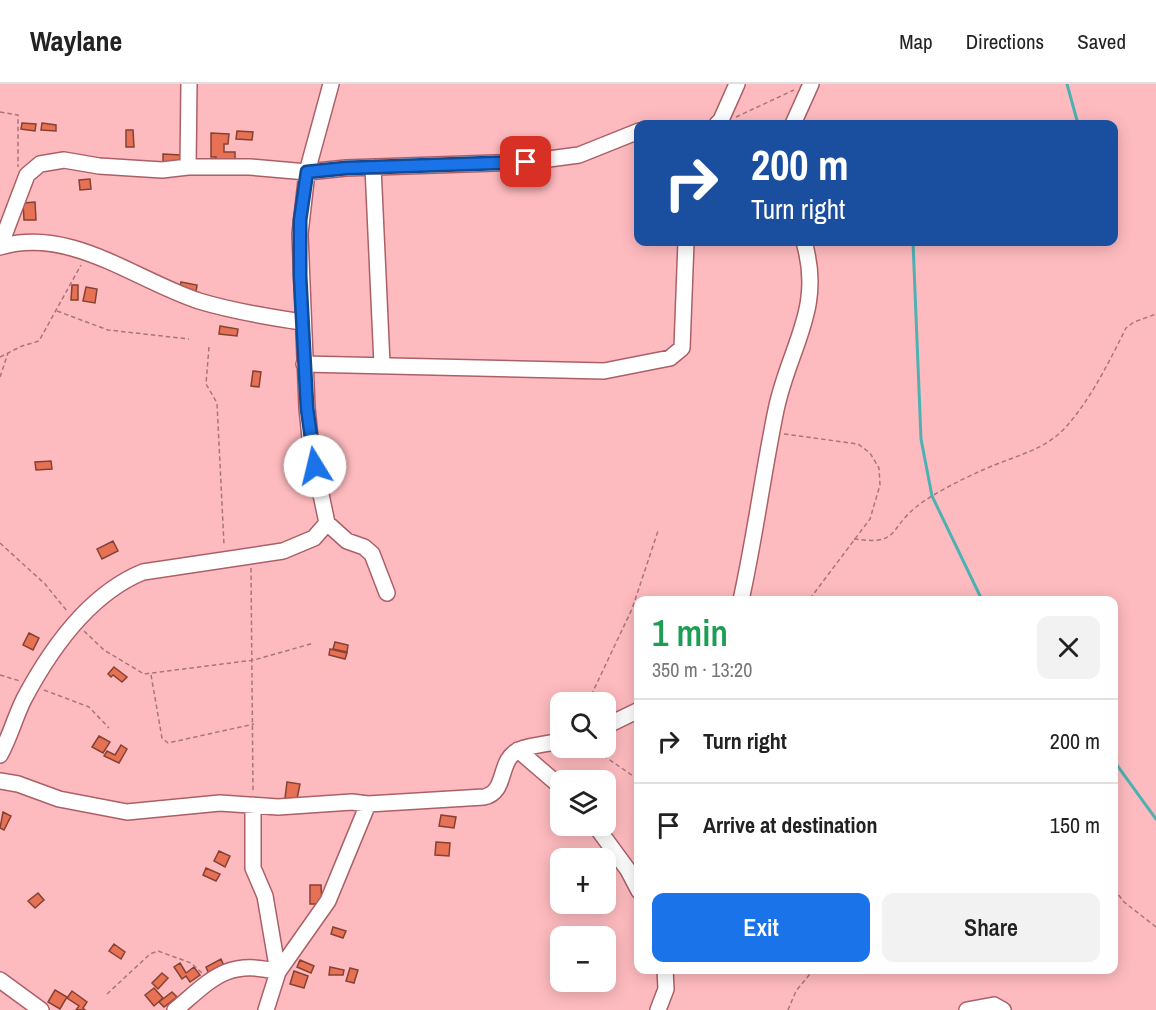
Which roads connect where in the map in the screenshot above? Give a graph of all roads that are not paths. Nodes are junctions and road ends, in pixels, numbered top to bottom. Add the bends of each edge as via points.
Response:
1 (189, 84) edge
2 (331, 84) edge
3 (737, 84) edge
4 (804, 86) edge
5 (720, 120) edge
6 (794, 120) edge
7 (634, 133) edge
8 (188, 167) junction
9 (373, 167) junction
10 (307, 172) junction
11 (686, 246) edge
12 (805, 246) edge
13 (0, 247) edge
14 (302, 322) junction
15 (304, 364) junction
16 (382, 364) junction
17 (327, 523) junction
18 (387, 593) dead end
19 (742, 596) edge
20 (634, 712) edge
21 (616, 721) edge
22 (550, 743) edge
23 (518, 750) junction
24 (0, 755) edge
25 (550, 778) edge
26 (0, 781) edge
27 (368, 804) junction
28 (253, 805) junction
29 (603, 836) edge
30 (634, 881) edge
31 (278, 972) junction
32 (665, 974) edge
33 (0, 980) edge
34 (41, 1010) edge
35 (175, 1010) edge
36 (266, 1010) edge
37 (658, 1010) edge
38 (967, 1010) edge
39 (1003, 1010) edge

1 - 8 street
2 - 10 street
3 - 5 street
4 - 6 street
7 - 9 street via 559,159
8 - 10 street
8 - 13 street via 162,170 64,160 40,164 27,175
9 - 10 street
9 - 16 street
10 - 14 street via 300,234
11 - 16 street via 682,348 670,358 604,370
12 - 19 street via 811,276 804,330 784,377
13 - 14 street via 32,241 86,253 199,301
14 - 15 street
15 - 16 street
15 - 17 street via 311,447
17 - 18 street via 347,541 372,554
17 - 24 street via 314,538 283,551 143,572 124,580 77,623 33,684
20 - 21 street
22 - 23 street
23 - 25 street
23 - 27 street via 505,766 498,790 492,795
26 - 28 street via 52,797 127,812 220,802
27 - 28 street
27 - 31 street via 328,901
28 - 31 street via 253,868 265,896
29 - 30 street
31 - 35 street via 247,966 226,971 208,980
31 - 36 street
32 - 37 street via 666,989
33 - 34 street
38 - 39 street via 994,1005

